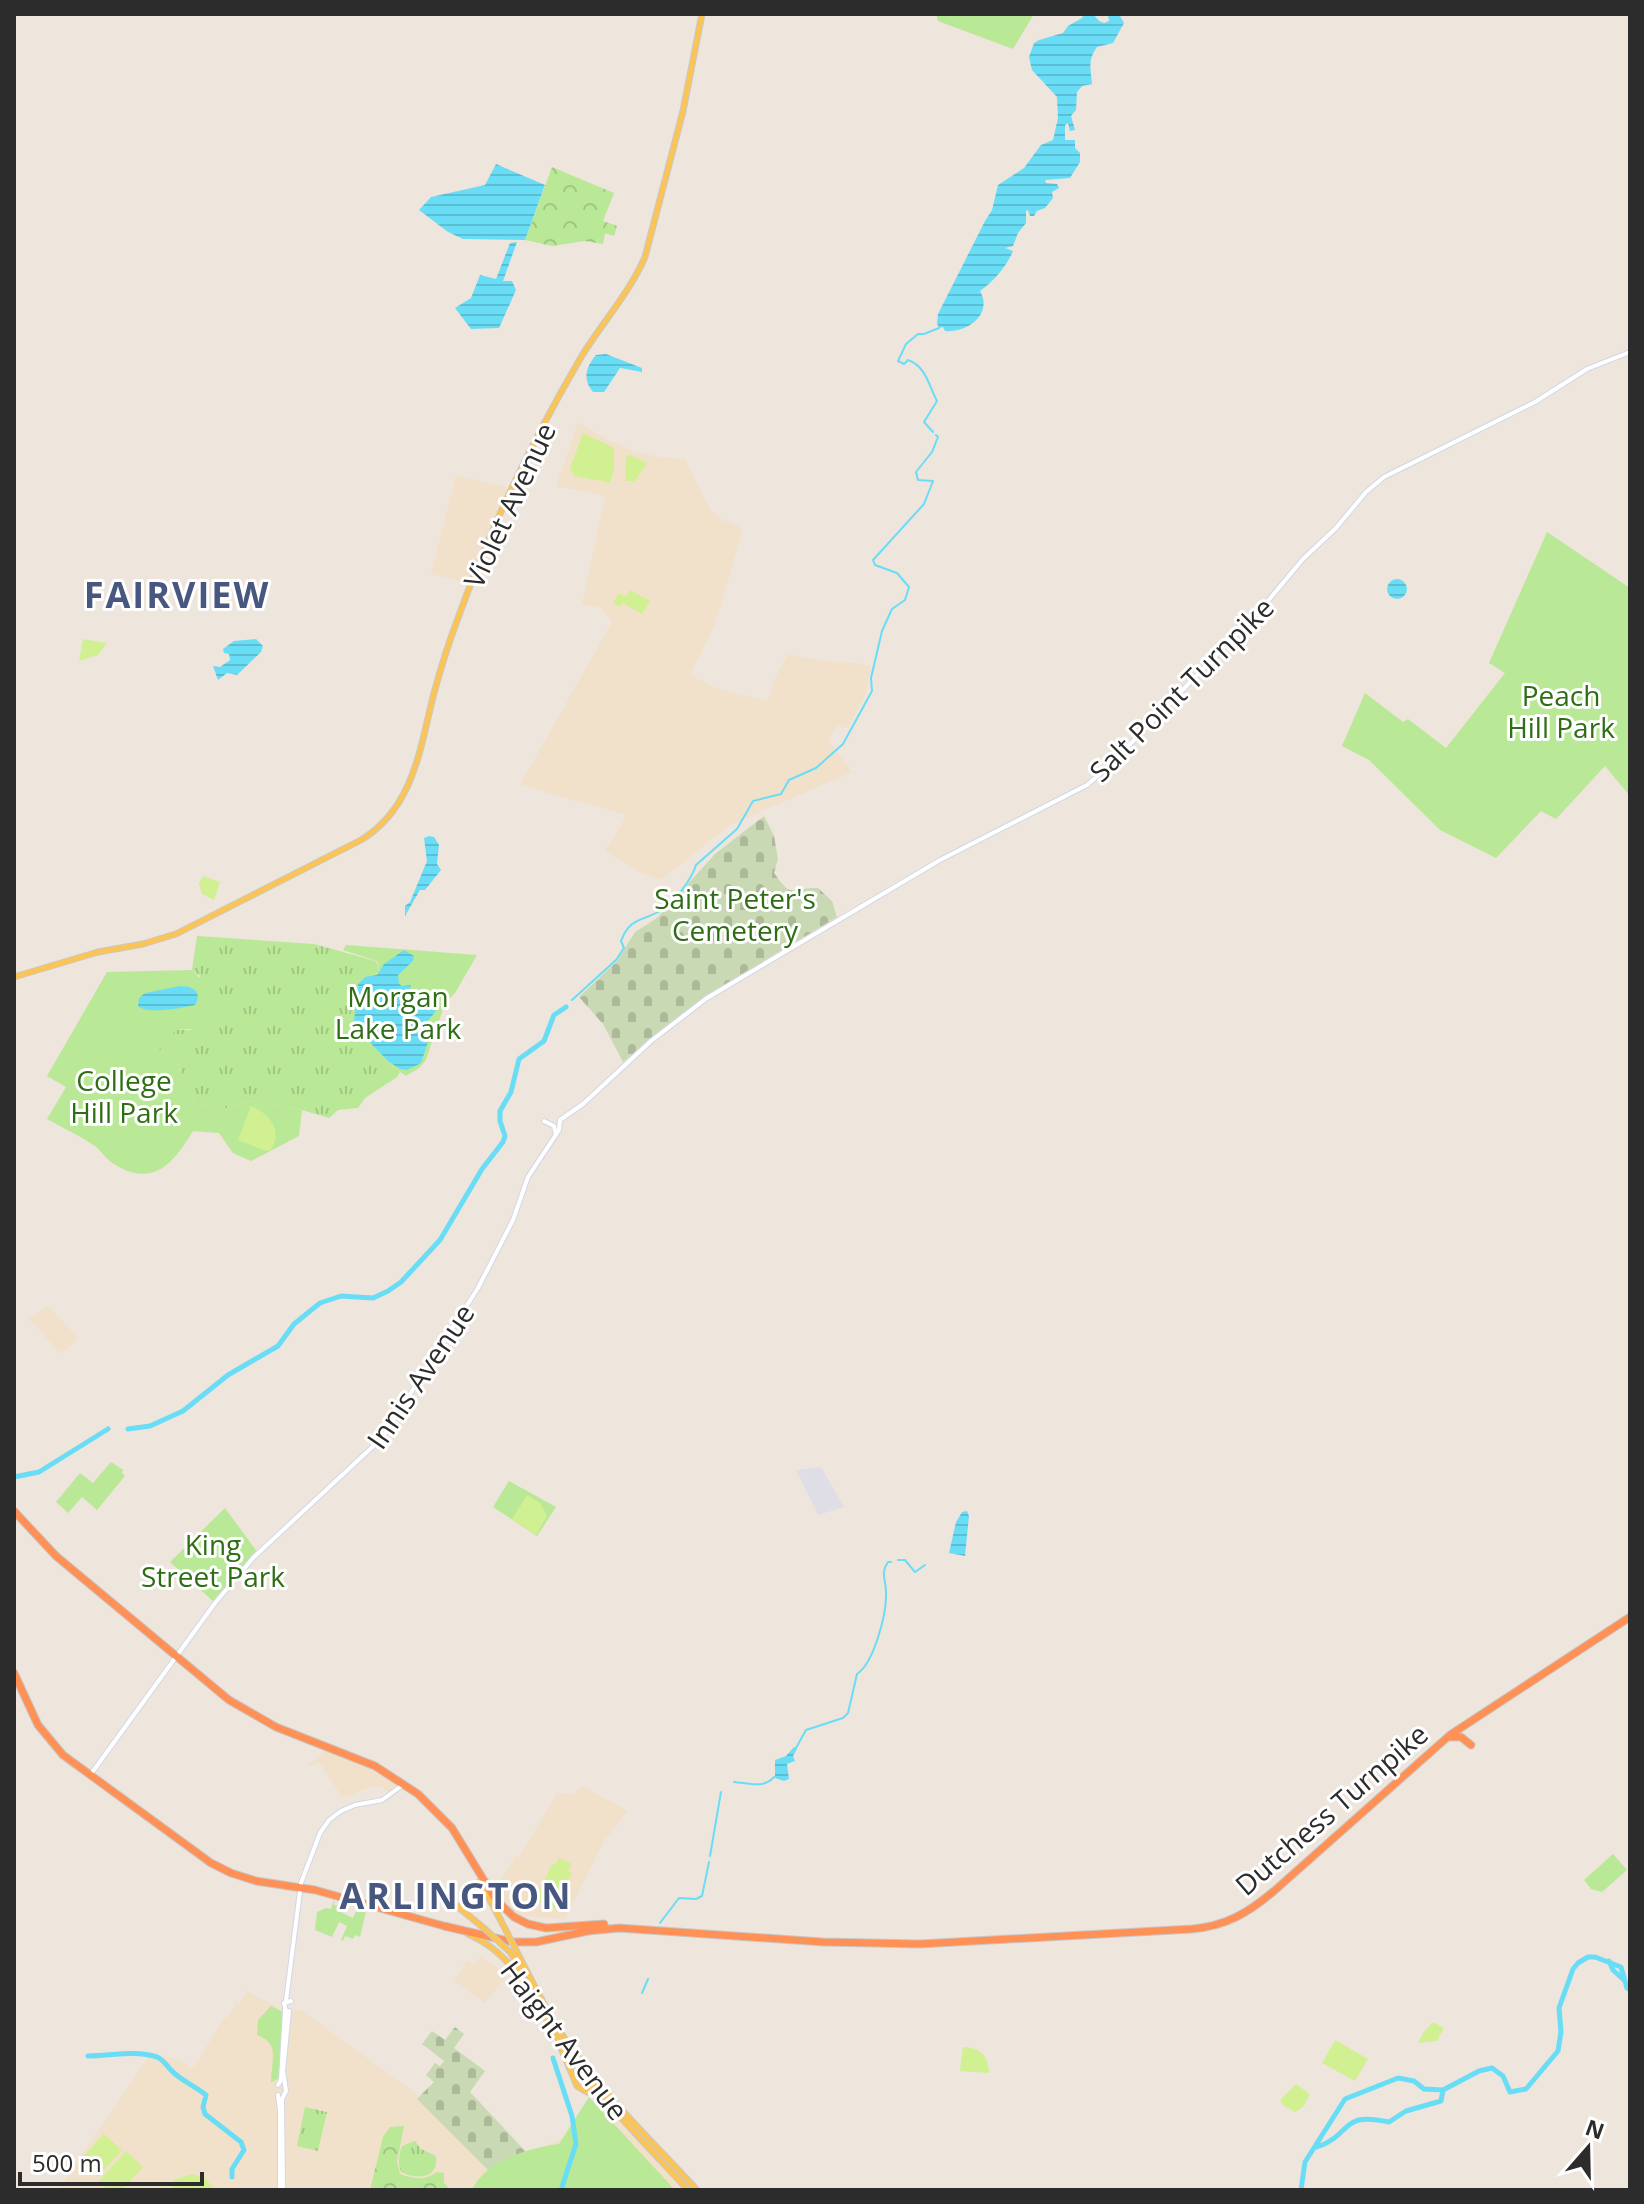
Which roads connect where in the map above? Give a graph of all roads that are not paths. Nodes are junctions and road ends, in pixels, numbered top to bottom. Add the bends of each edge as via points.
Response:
1 (702, 14) edge
2 (1630, 352) edge
3 (14, 977) edge
4 (583, 1104) junction
5 (560, 1120) joint
6 (544, 1121) dead end
7 (556, 1137) junction
8 (14, 1511) edge
9 (1630, 1617) edge
10 (176, 1657) junction
11 (14, 1673) edge
12 (1445, 1739) junction
13 (1471, 1745) dead end
14 (90, 1776) junction
15 (405, 1783) junction
16 (469, 1856) junction
17 (300, 1887) junction
18 (452, 1902) dead end
19 (444, 1926) junction
20 (786, 1938) junction
21 (514, 1952) junction
22 (288, 2001) junction
23 (540, 2010) junction
24 (287, 2011) junction
25 (556, 2036) junction
26 (278, 2085) junction
27 (285, 2087) junction
28 (595, 2088) junction
29 (281, 2095) junction
30 (282, 2190) edge
31 (688, 2190) edge
32 (697, 2190) edge

1 - 3 main road, Violet Avenue via 645,257 580,359 496,523 440,670 405,795 366,837 219,914 161,939
2 - 4 main road, Salt Point Turnpike via 1384,477 1097,777 915,874 707,998
4 - 5 main road, Salt Point Turnpike
4 - 7 main road
5 - 7 main road, Innis Avenue
6 - 7 main road via 554,1126
7 - 10 main road, Innis Avenue via 528,1177 478,1288 382,1438 258,1553
8 - 10 highway, Dutchess Turnpike via 59,1558
9 - 12 highway, Dutchess Turnpike
10 - 14 main road, Innis Avenue
10 - 15 highway, Dutchess Turnpike via 248,1712
11 - 14 highway, Dutchess Turnpike via 48,1739
12 - 13 highway via 1458,1736
12 - 20 highway, Dutchess Turnpike via 1270,1894 1224,1923 932,1943
14 - 17 highway, Dutchess Turnpike via 231,1873
15 - 16 highway, Dutchess Turnpike via 443,1818
15 - 17 main road via 385,1799 331,1818
16 - 20 highway, Dutchess Turnpike via 496,1900 517,1919 549,1928 629,1924
16 - 21 main road, Haight Avenue, bridge
17 - 19 highway, Dutchess Turnpike
17 - 22 main road
18 - 21 main road, bridge
19 - 20 highway, Dutchess Turnpike via 526,1943 623,1928
19 - 23 main road, Haight Avenue via 481,1940 502,1955
21 - 23 main road
21 - 32 main road, Haight Avenue via 589,2072
22 - 24 main road via 283,2005
22 - 24 main road via 294,2007
23 - 25 main road, Haight Avenue
24 - 26 main road
24 - 27 main road
25 - 28 main road, Haight Avenue
25 - 28 main road via 578,2087 587,2092
26 - 27 main road
26 - 29 main road via 275,2089
27 - 29 main road
28 - 31 main road, Haight Avenue
29 - 30 main road

